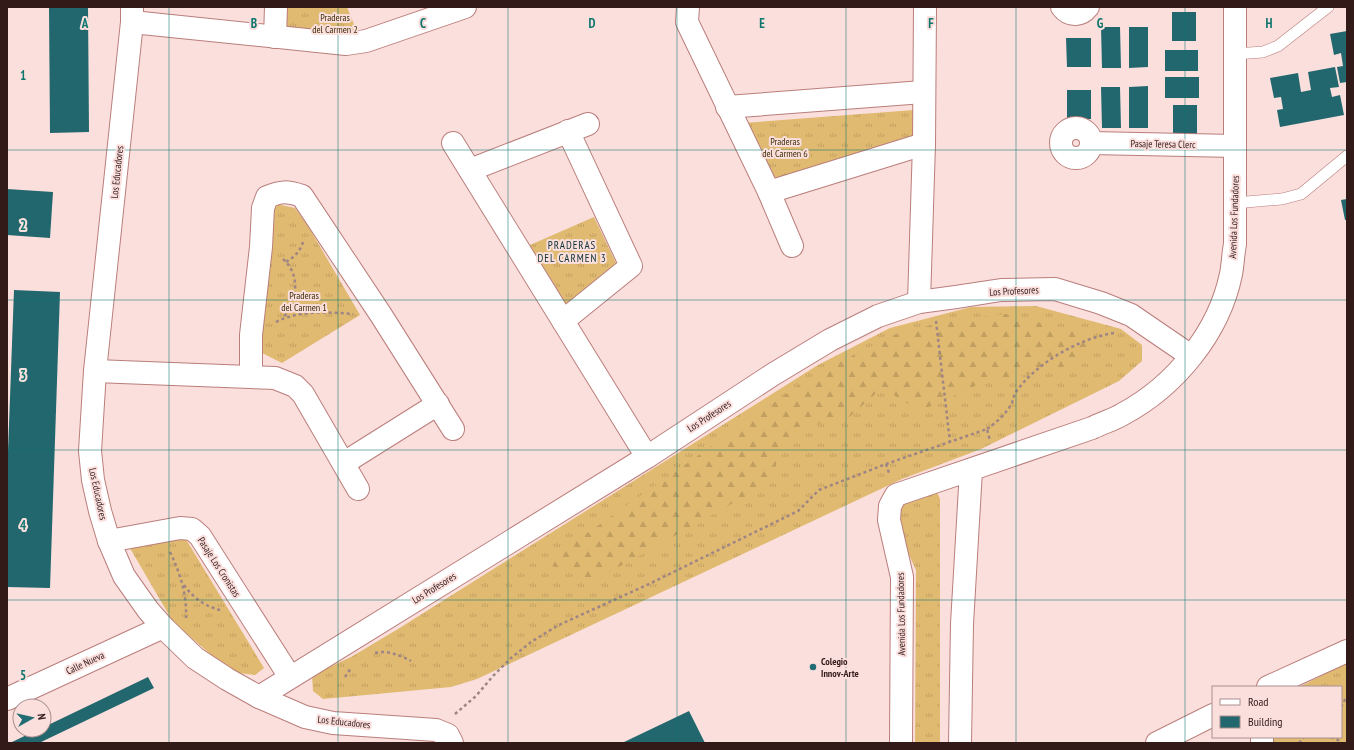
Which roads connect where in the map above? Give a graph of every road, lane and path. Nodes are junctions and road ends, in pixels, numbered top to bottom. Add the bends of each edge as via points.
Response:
1 (276, 7) edge
2 (465, 7) edge
3 (688, 7) edge
4 (925, 7) edge
5 (1062, 7) edge
6 (1088, 7) edge
7 (1235, 7) edge
8 (1328, 7) edge
9 (132, 15) edge
10 (275, 37) junction
11 (1235, 54) junction
12 (924, 92) junction
13 (727, 108) junction
14 (588, 124) dead end
15 (568, 131) junction
16 (453, 143) dead end
17 (1091, 143) dead end
18 (924, 144) junction
19 (1235, 146) junction
20 (1347, 156) edge
21 (470, 170) junction
22 (769, 192) junction
23 (1235, 203) junction
24 (792, 246) dead end
25 (261, 247) junction
26 (926, 301) junction
27 (381, 315) junction
28 (283, 318) junction
29 (563, 321) junction
30 (1153, 329) junction
31 (251, 335) junction
32 (1192, 356) junction
33 (95, 371) junction
34 (251, 376) junction
35 (438, 404) junction
36 (453, 429) dead end
37 (987, 429) junction
38 (950, 442) junction
39 (647, 457) junction
40 (995, 461) junction
41 (344, 464) junction
42 (970, 470) junction
43 (358, 489) dead end
44 (109, 541) junction
45 (167, 547) dead end
46 (182, 583) junction
47 (224, 611) dead end
48 (186, 622) dead end
49 (163, 627) junction
50 (1347, 651) edge
51 (374, 654) dead end
52 (411, 661) dead end
53 (354, 664) dead end
54 (290, 677) junction
55 (345, 677) dead end
56 (1270, 686) edge
57 (1347, 696) edge
58 (258, 697) junction
59 (7, 699) edge
60 (1342, 705) edge
61 (1212, 716) edge
62 (445, 736) edge
63 (901, 743) edge
64 (960, 743) edge
65 (1157, 743) edge

1 - 10 street
2 - 10 street via 366,42 346,44
3 - 13 street via 687,22
4 - 12 street
5 - 6 street via 1074,15
7 - 11 street, Avenida Los Fundadores
8 - 11 lane via 1278,46 1263,52
9 - 10 street
9 - 33 street, Los Educadores
11 - 19 street, Avenida Los Fundadores
12 - 13 street
12 - 18 street
13 - 22 street
14 - 15 street
15 - 21 street
15 - 29 street via 631,266
16 - 21 street
17 - 19 street, Pasaje Teresa Clerc
18 - 22 street
18 - 26 street
19 - 23 street, Avenida Los Fundadores
20 - 23 lane via 1301,194 1282,199
21 - 29 street
22 - 24 street
23 - 32 street, Avenida Los Fundadores via 1235,244 1224,296 1204,338
25 - 27 street via 263,208 267,197 278,192 291,192 302,196
25 - 28 path via 278,255 293,274 294,297
25 - 31 street
26 - 30 street, Los Profesores via 1001,290 1055,289 1131,315
26 - 38 path
26 - 39 street, Los Profesores via 878,316 830,340
27 - 28 path via 320,312
27 - 35 street
28 - 31 path
29 - 39 street
30 - 32 street, Los Profesores
30 - 37 path via 1106,334 1062,352 1030,376 1016,392 1004,415
31 - 34 street
32 - 40 street, Avenida Los Fundadores via 1160,389 1122,415 1092,428
33 - 34 street
33 - 44 street, Los Educadores via 90,452 100,511
34 - 41 street via 276,378 295,386 303,394
35 - 36 street
35 - 41 street
37 - 38 path
37 - 40 path
38 - 62 path via 819,490 798,511 557,626 531,642 492,676
39 - 54 street, Los Profesores
40 - 42 street, Avenida Los Fundadores
41 - 43 street
42 - 63 street, Avenida Los Fundadores via 896,495 890,506 889,520 902,577
42 - 64 street via 962,624
44 - 49 street, Los Educadores via 124,576
44 - 54 street, Pasaje Los Cronistas via 180,528 192,529 200,536
45 - 46 path
46 - 47 path via 198,600
46 - 48 path via 186,600
49 - 58 street, Los Educadores via 195,658
49 - 59 street, Calle Nueva
50 - 56 street
51 - 52 path via 397,654
53 - 55 path
54 - 58 street, Los Profesores
57 - 60 path
58 - 62 street, Los Educadores via 305,717 333,723
61 - 65 street

